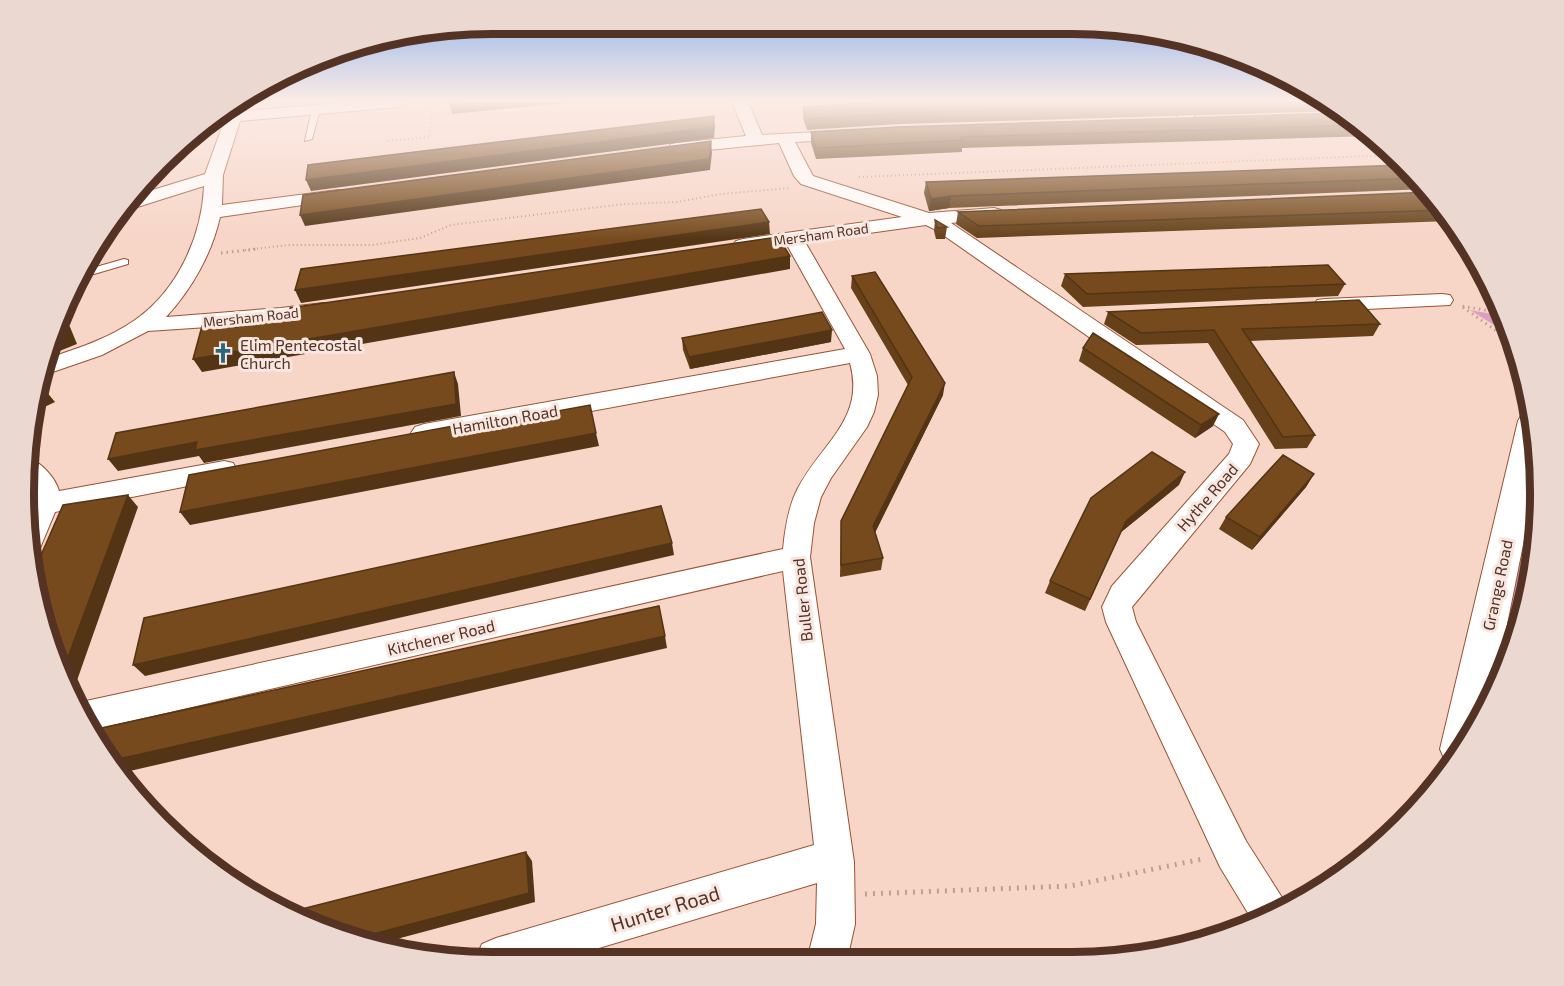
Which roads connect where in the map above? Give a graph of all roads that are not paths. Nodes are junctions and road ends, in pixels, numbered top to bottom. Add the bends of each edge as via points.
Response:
1 (223, 148) edge
2 (681, 148) edge
3 (790, 148) edge
4 (663, 150) edge
5 (213, 177) junction
6 (360, 192) edge
7 (141, 200) edge
8 (212, 212) junction
9 (1018, 213) edge
10 (928, 219) junction
11 (793, 238) junction
12 (723, 248) edge
13 (124, 262) dead end
14 (93, 270) edge
15 (1442, 300) dead end
16 (346, 305) edge
17 (1300, 306) edge
18 (1111, 314) edge
19 (1075, 316) junction
20 (143, 326) junction
21 (859, 354) junction
22 (53, 365) edge
23 (407, 436) edge
24 (1527, 446) edge
25 (244, 466) edge
26 (35, 476) edge
27 (45, 504) junction
28 (35, 527) edge
29 (796, 557) junction
30 (92, 715) edge
31 (1466, 725) edge
32 (836, 879) junction
33 (1267, 907) edge
34 (515, 952) edge
35 (829, 952) edge

1 - 5 street
2 - 4 street
3 - 10 street, Hythe Road via 803,176 811,182
5 - 7 street
5 - 8 street
6 - 8 street
8 - 20 street via 197,256 170,298
9 - 10 street, Mersham Road
10 - 11 street, Mersham Road
10 - 19 street, Hythe Road
11 - 12 street, Mersham Road
11 - 21 street, Buller Road
13 - 14 lane
15 - 17 street
16 - 20 street, Mersham Road via 281,315
18 - 19 street
19 - 33 street, Hythe Road via 1234,426 1245,444 1241,458 1123,595 1117,607 1233,854
20 - 22 street
21 - 23 street, Hamilton Road
21 - 29 street, Buller Road via 867,380 864,405 811,489 803,509
24 - 31 main road, Grange Road
25 - 27 street
26 - 27 street via 46,489
27 - 28 street
29 - 30 street, Kitchener Road
29 - 32 street, Buller Road
32 - 34 street, Hunter Road via 815,864
32 - 35 street, Buller Road via 836,926

